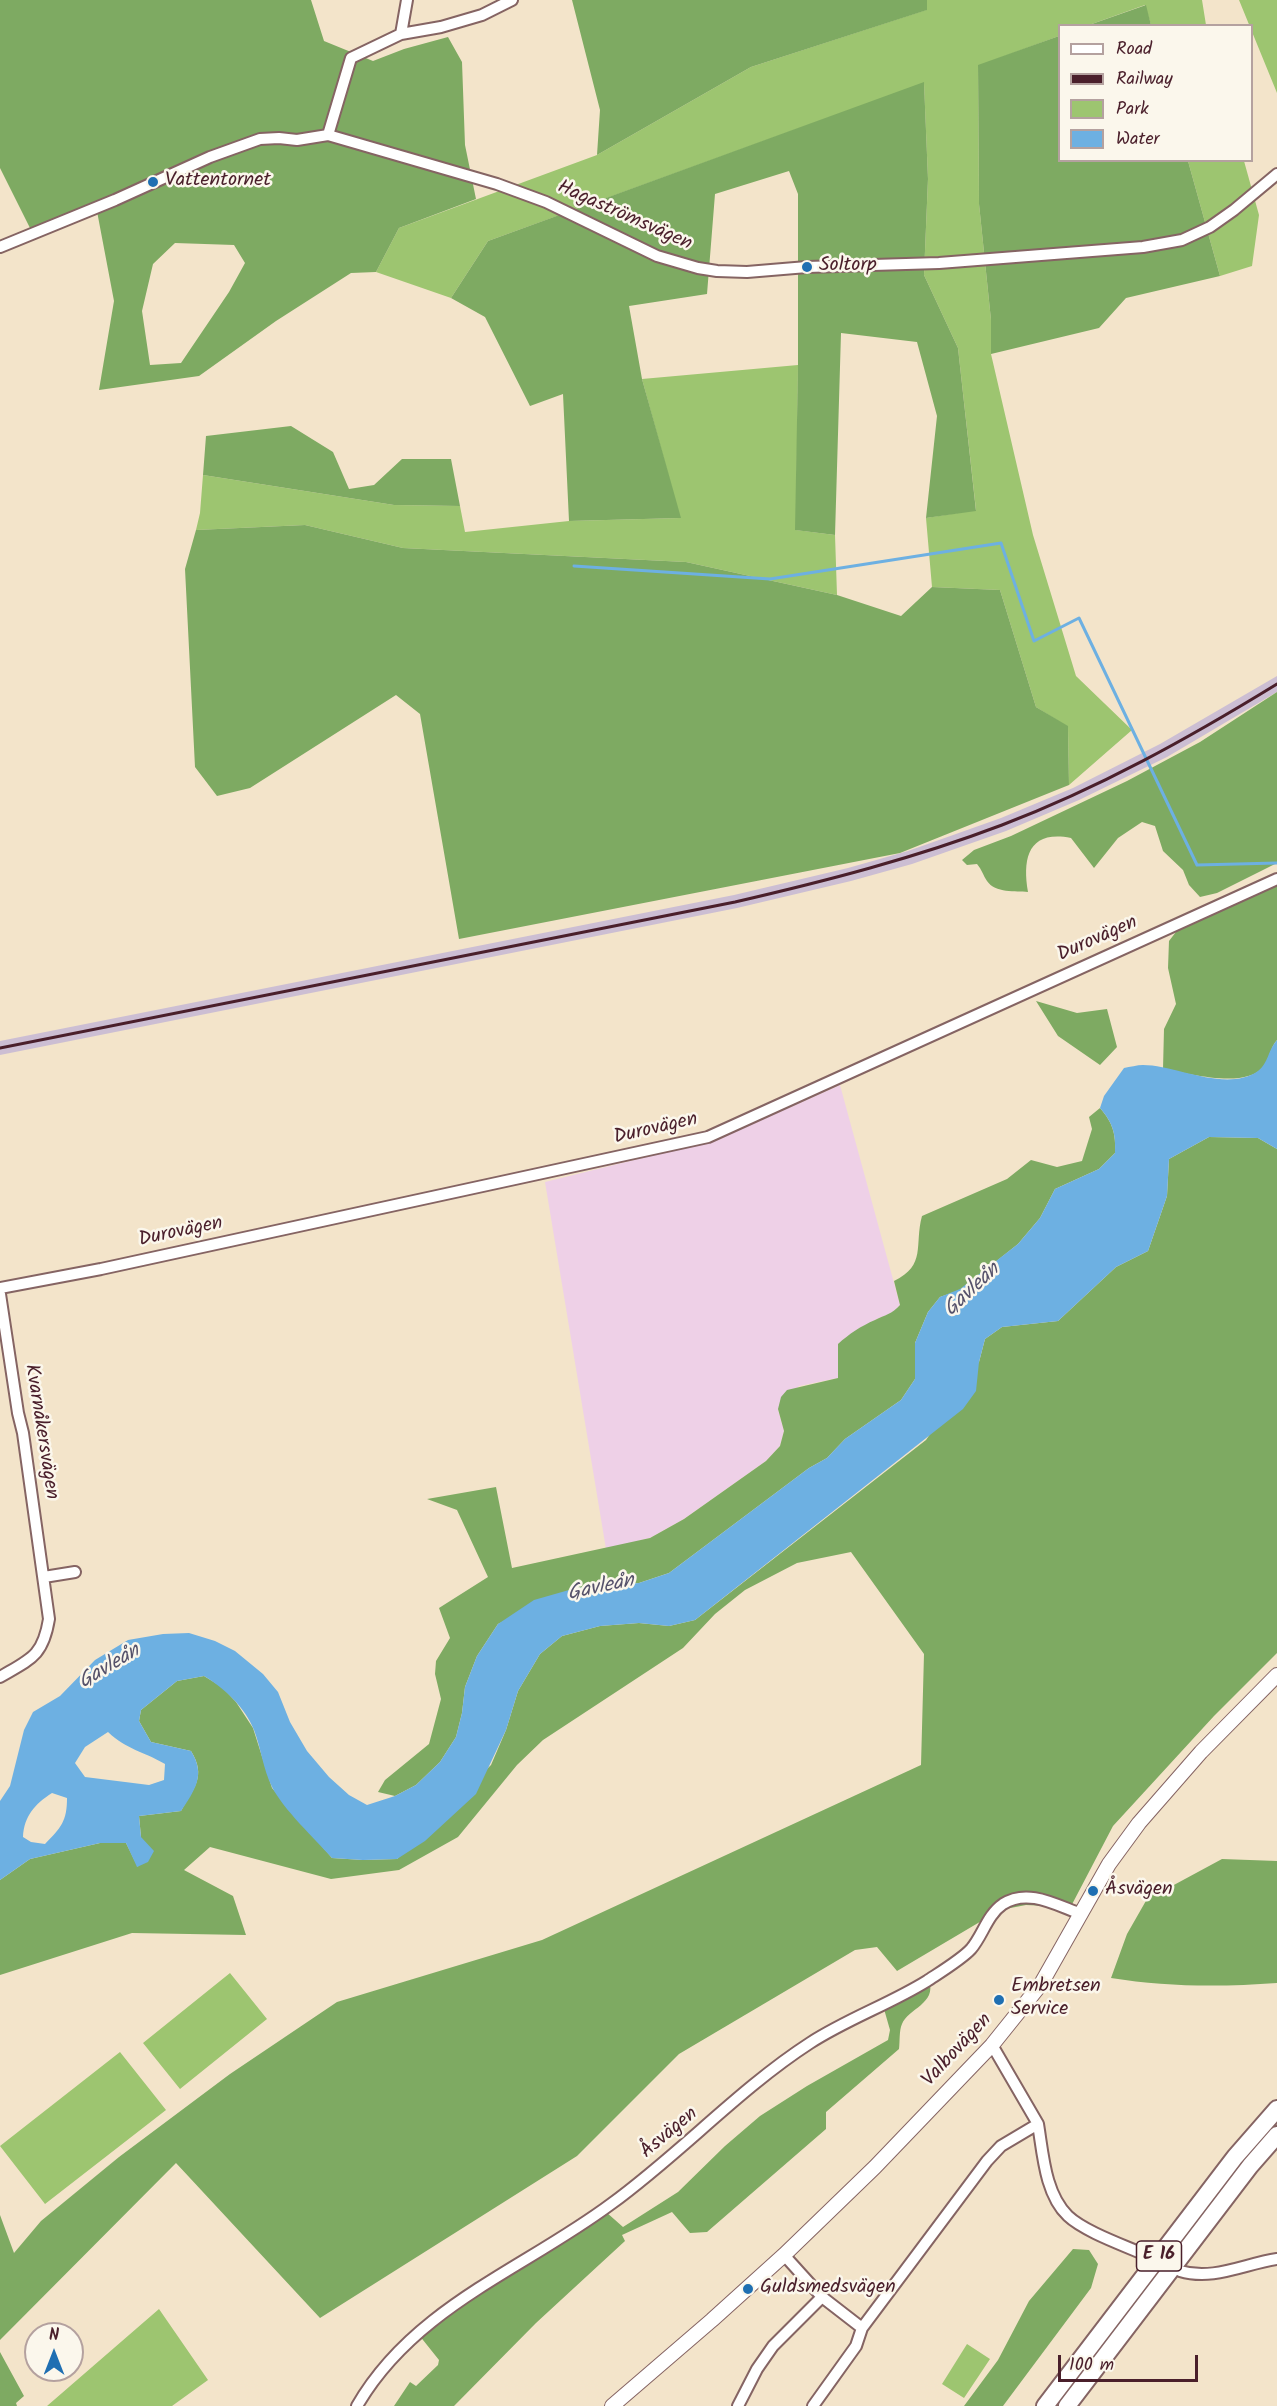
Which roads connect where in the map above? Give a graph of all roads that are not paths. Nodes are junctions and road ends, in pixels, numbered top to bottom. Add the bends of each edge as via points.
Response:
1 (407, 0) edge
2 (512, 0) edge
3 (401, 34) junction
4 (328, 135) junction
5 (1277, 174) edge
6 (0, 247) edge
7 (1277, 879) edge
8 (0, 1288) edge
9 (0, 1294) edge
10 (75, 1572) dead end
11 (44, 1577) junction
12 (1277, 1676) edge
13 (0, 1677) edge
14 (1081, 1914) junction
15 (992, 2045) junction
16 (1277, 2109) edge
17 (1038, 2124) junction
18 (1277, 2135) edge
19 (784, 2255) junction
20 (1148, 2256) dead end
21 (1277, 2259) edge
22 (1180, 2271) dead end
23 (822, 2297) junction
24 (862, 2328) junction
25 (357, 2406) edge
26 (612, 2406) edge
27 (738, 2406) edge
28 (813, 2406) edge
29 (1045, 2406) edge
30 (1067, 2406) edge

1 - 3 street
2 - 3 street via 482,15
3 - 4 street via 351,57
4 - 5 street, Hagaströmsvägen via 532,196 657,256 717,271 939,263 1143,247 1182,240 1210,227
4 - 6 street, Hagaströmsvägen via 260,140 210,157
7 - 8 street, Durovägen via 708,1137
9 - 11 street, Kvarnåkersvägen
10 - 11 street
11 - 13 street, Kvarnåkersvägen via 46,1638 39,1651
12 - 14 main road, Valbovägen via 1152,1807 1109,1864
14 - 15 main road, Valbovägen via 1041,1984
14 - 25 street, Åsvägen via 1040,1898 1003,1904 971,1949 926,1981 810,2043 610,2205 437,2316 394,2355
15 - 17 street
15 - 19 main road, Valbovägen
16 - 29 highway, E 16 via 1235,2157
17 - 20 street via 1052,2189 1068,2216
17 - 24 street via 1001,2146 987,2161
18 - 30 highway, E 16
19 - 23 street
19 - 26 main road, Valbovägen
21 - 22 street via 1222,2273
23 - 24 street
23 - 27 street via 773,2346
24 - 28 street via 856,2346

